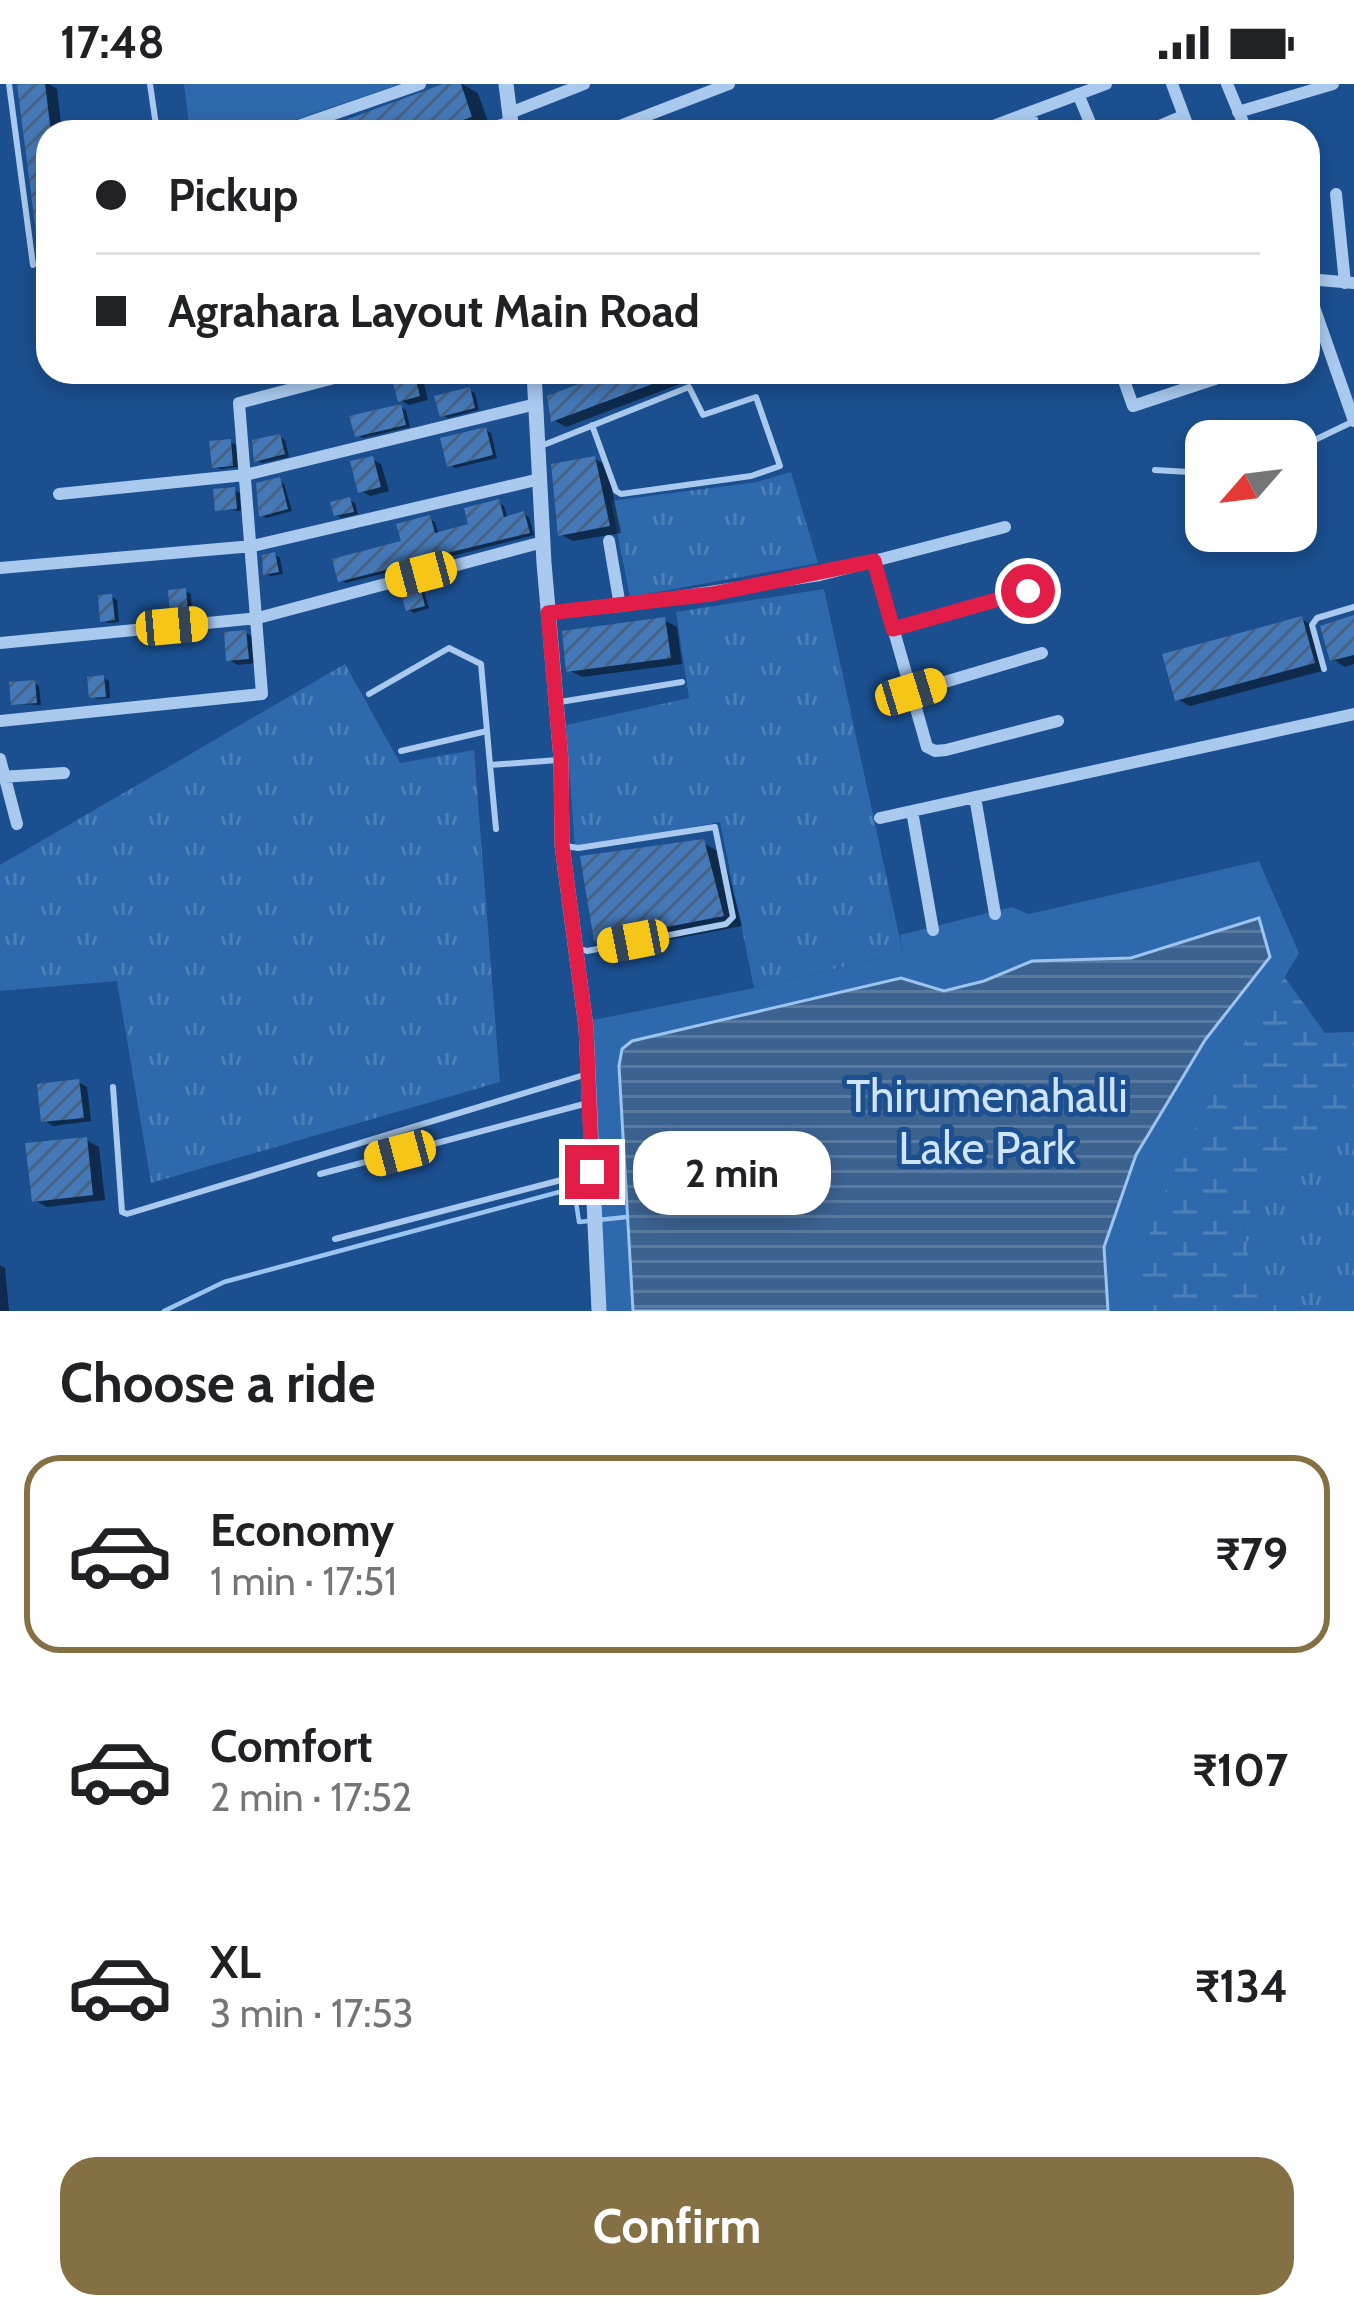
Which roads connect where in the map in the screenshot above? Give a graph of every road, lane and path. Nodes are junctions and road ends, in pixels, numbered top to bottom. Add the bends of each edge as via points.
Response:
1 (9, 84) edge
2 (150, 84) edge
3 (420, 84) edge
4 (506, 84) edge
5 (584, 84) edge
6 (729, 84) edge
7 (1106, 84) edge
8 (1172, 84) edge
9 (1227, 84) edge
10 (1333, 84) edge
11 (1078, 94) junction
12 (1030, 112) junction
13 (1238, 112) junction
14 (1184, 116) junction
15 (155, 120) edge
16 (316, 120) edge
17 (511, 120) edge
18 (513, 120) edge
19 (635, 120) edge
20 (1008, 120) edge
21 (1032, 120) edge
22 (1089, 120) edge
23 (1174, 120) edge
24 (1186, 120) edge
25 (1242, 120) edge
26 (1336, 194) dead end
27 (33, 265) dead end
28 (1320, 280) edge
29 (1350, 283) edge
30 (1320, 325) edge
31 (1326, 342) junction
32 (1320, 344) edge
33 (311, 384) edge
34 (535, 384) edge
35 (1125, 384) edge
36 (1188, 384) edge
37 (536, 404) junction
38 (1354, 421) edge
39 (592, 425) junction
40 (1317, 439) edge
41 (538, 447) junction
42 (1155, 470) dead end
43 (1185, 472) edge
44 (245, 475) junction
45 (540, 479) junction
46 (59, 494) dead end
47 (1005, 527) dead end
48 (609, 541) dead end
49 (543, 542) junction
50 (253, 546) junction
51 (874, 561) junction
52 (0, 568) edge
53 (1028, 591) dead end
54 (620, 606) junction
55 (1354, 608) edge
56 (548, 613) junction
57 (258, 618) junction
58 (893, 629) junction
59 (0, 643) edge
60 (1042, 653) dead end
61 (1324, 670) dead end
62 (682, 682) dead end
63 (911, 692) junction
64 (369, 694) dead end
65 (556, 703) junction
66 (1354, 714) edge
67 (0, 721) edge
68 (1058, 722) dead end
69 (487, 730) junction
70 (401, 751) dead end
71 (0, 759) edge
72 (561, 759) junction
73 (490, 765) junction
74 (64, 773) dead end
75 (2, 777) edge
76 (975, 796) junction
77 (912, 811) junction
78 (880, 818) dead end
79 (16, 824) dead end
80 (496, 829) dead end
81 (562, 845) junction
82 (995, 914) dead end
83 (933, 930) dead end
84 (574, 947) junction
85 (587, 1074) junction
86 (113, 1088) dead end
87 (588, 1103) junction
88 (592, 1172) junction
89 (320, 1174) dead end
90 (335, 1239) dead end
91 (599, 1311) edge

1 - 27 lane
2 - 15 lane
3 - 16 street
4 - 17 street
5 - 18 street
6 - 19 street
7 - 11 street
8 - 14 street
9 - 13 street
10 - 13 street
11 - 12 street
11 - 22 street
12 - 20 street
12 - 21 street
13 - 25 street
14 - 23 street
14 - 24 street
26 - 29 street
28 - 29 street
30 - 31 street
31 - 32 street
31 - 38 street
33 - 44 street via 239,403
34 - 37 street
35 - 36 street via 1133,406
37 - 41 street
37 - 44 street
38 - 40 lane
39 - 39 lane via 621,494 780,466 756,397 703,415 688,387
39 - 41 lane
41 - 45 street
42 - 43 lane
44 - 46 street
44 - 50 street
45 - 49 street
45 - 50 street
47 - 51 street
48 - 54 street
49 - 56 street
49 - 57 street
50 - 52 street
50 - 57 street
51 - 54 street
51 - 58 street
53 - 58 street
54 - 56 street
55 - 61 lane via 1312,625
56 - 65 street
57 - 59 street
57 - 67 street via 262,694
58 - 63 street
60 - 63 street
62 - 65 lane
63 - 68 street via 923,739 935,752
64 - 69 lane via 449,648 481,664
65 - 72 street
66 - 76 street
69 - 70 lane
69 - 73 lane
71 - 75 street
72 - 73 lane
72 - 81 street
73 - 80 lane
74 - 75 street
75 - 79 street
76 - 77 street
76 - 82 street
77 - 78 street
77 - 83 street
81 - 84 street
81 - 84 lane via 715,827 734,917
84 - 85 street
85 - 86 lane via 127,1214
85 - 87 street
87 - 88 street
87 - 89 lane
88 - 90 lane
88 - 91 street

